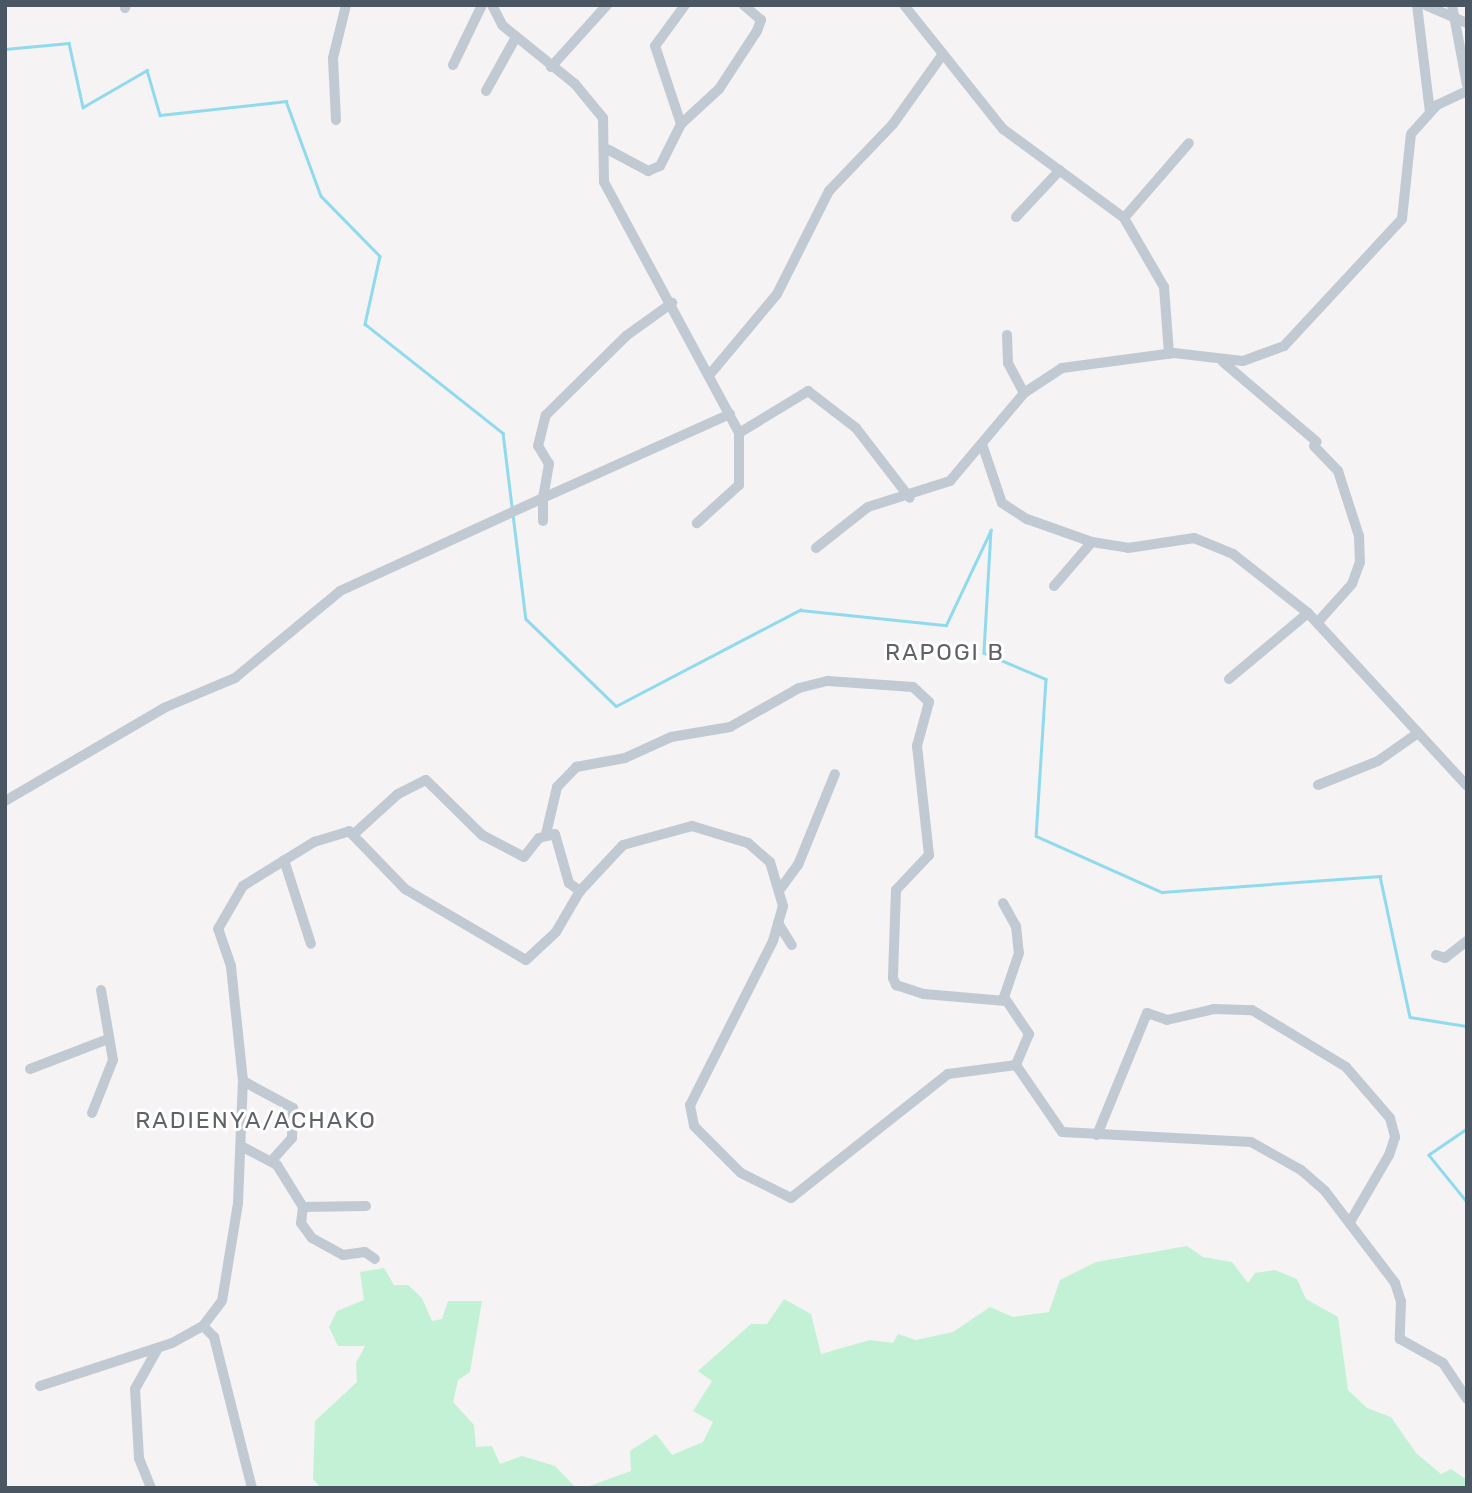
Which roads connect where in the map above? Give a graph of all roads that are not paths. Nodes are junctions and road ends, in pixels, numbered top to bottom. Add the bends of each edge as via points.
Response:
1 (346, 5) edge
2 (482, 5) edge
3 (492, 5) edge
4 (607, 5) edge
5 (685, 5) edge
6 (744, 5) edge
7 (904, 5) edge
8 (1417, 5) edge
9 (1425, 5) edge
10 (1452, 5) edge
11 (1453, 19) junction
12 (1467, 23) edge
13 (516, 37) junction
14 (943, 54) junction
15 (453, 65) dead end
16 (551, 67) junction
17 (1467, 85) edge
18 (486, 91) dead end
19 (1467, 91) edge
20 (1430, 112) junction
21 (336, 120) dead end
22 (681, 124) junction
23 (1189, 143) dead end
24 (607, 149) junction
25 (1060, 170) junction
26 (1016, 216) dead end
27 (1124, 218) junction
28 (672, 303) junction
29 (1007, 335) dead end
30 (1169, 354) junction
31 (1223, 362) junction
32 (711, 373) junction
33 (1024, 393) junction
34 (730, 414) junction
35 (739, 433) junction
36 (984, 447) junction
37 (543, 498) junction
38 (910, 498) junction
39 (543, 521) dead end
40 (698, 523) dead end
41 (1092, 542) junction
42 (816, 548) dead end
43 (1054, 586) dead end
44 (1308, 613) junction
45 (1317, 623) junction
46 (1229, 679) dead end
47 (1418, 733) junction
48 (835, 774) dead end
49 (1318, 785) dead end
50 (1467, 786) edge
51 (5, 801) edge
52 (354, 834) junction
53 (546, 834) junction
54 (284, 860) junction
55 (781, 888) junction
56 (580, 891) junction
57 (1003, 903) dead end
58 (778, 923) junction
59 (1467, 941) edge
60 (311, 944) dead end
61 (792, 945) dead end
62 (1436, 955) dead end
63 (101, 990) dead end
64 (1006, 1001) junction
65 (108, 1039) junction
66 (1016, 1065) junction
67 (30, 1069) dead end
68 (243, 1081) junction
69 (92, 1113) dead end
70 (1097, 1135) junction
71 (241, 1146) junction
72 (271, 1161) junction
73 (366, 1206) dead end
74 (303, 1207) junction
75 (1350, 1222) junction
76 (375, 1259) dead end
77 (203, 1326) junction
78 (158, 1348) junction
79 (40, 1386) dead end
80 (1467, 1399) edge
81 (151, 1488) edge
82 (252, 1488) edge

1 - 21 street via 333,58
2 - 15 street
3 - 13 street
4 - 16 street
5 - 22 street via 655,46
6 - 22 street via 761,20 757,32 719,89
7 - 14 street
8 - 20 street
9 - 11 street
10 - 11 street
11 - 12 street
11 - 17 street
13 - 16 street
13 - 18 street
14 - 25 street via 1003,129
14 - 32 street via 893,124 829,191 776,294
16 - 24 street via 593,102
19 - 20 street
20 - 31 street via 1411,134 1402,219 1364,266 1284,346 1264,357
22 - 24 street via 654,170
23 - 27 street
24 - 28 street via 604,182
25 - 26 street
25 - 27 street
27 - 30 street via 1164,287
28 - 32 street
28 - 37 street via 626,336 546,415 538,446 550,464
29 - 33 street via 1008,363
30 - 31 street
30 - 33 street via 1077,363
31 - 45 street via 1315,444 1338,471 1359,536 1360,562 1352,584
32 - 34 street
33 - 36 street
34 - 35 street
34 - 37 street
35 - 38 street via 808,391 856,428
35 - 40 street via 739,485
36 - 38 street via 950,481
36 - 41 street via 986,469 1007,508
37 - 39 street
37 - 51 street via 341,590 235,678 166,707
38 - 42 street via 868,507
41 - 43 street
41 - 44 street via 1128,548 1168,538 1206,541 1233,554
44 - 45 street
44 - 46 street
45 - 47 street
47 - 49 street via 1385,757
47 - 50 street
48 - 55 street via 798,865
52 - 53 street via 398,794 426,780 482,835 524,857
52 - 54 street via 335,832
52 - 56 street via 405,889 526,960 556,932
53 - 56 street via 558,837 569,883
53 - 64 street via 557,787 576,767 625,758 671,737 730,727 799,688 828,681 913,687 929,702 917,746 929,855 896,890 893,978 896,985 924,994
54 - 60 street
54 - 68 street via 234,895 218,929 231,966
55 - 56 street via 761,851 692,826 616,847
55 - 58 street
57 - 64 street via 1016,926 1019,953
58 - 61 street
58 - 66 street via 690,1105 695,1126 741,1173 791,1198 948,1074
59 - 62 street via 1445,958
63 - 65 street
64 - 66 street via 1029,1034
65 - 67 street
65 - 69 street via 113,1060
66 - 70 street via 1056,1129
68 - 71 street
68 - 72 street via 293,1108 292,1138
70 - 75 street via 1251,1142 1301,1170
70 - 75 street via 1147,1013 1167,1020 1214,1009 1252,1010 1346,1067 1390,1118 1395,1137 1389,1155
71 - 72 street
71 - 77 street via 222,1301
72 - 74 street
73 - 74 street
74 - 76 street via 301,1223 312,1238 343,1255 365,1252
75 - 80 street via 1395,1283 1402,1308 1400,1339 1443,1363
77 - 78 street
77 - 82 street via 214,1337
78 - 79 street
78 - 81 street via 135,1389 139,1458

